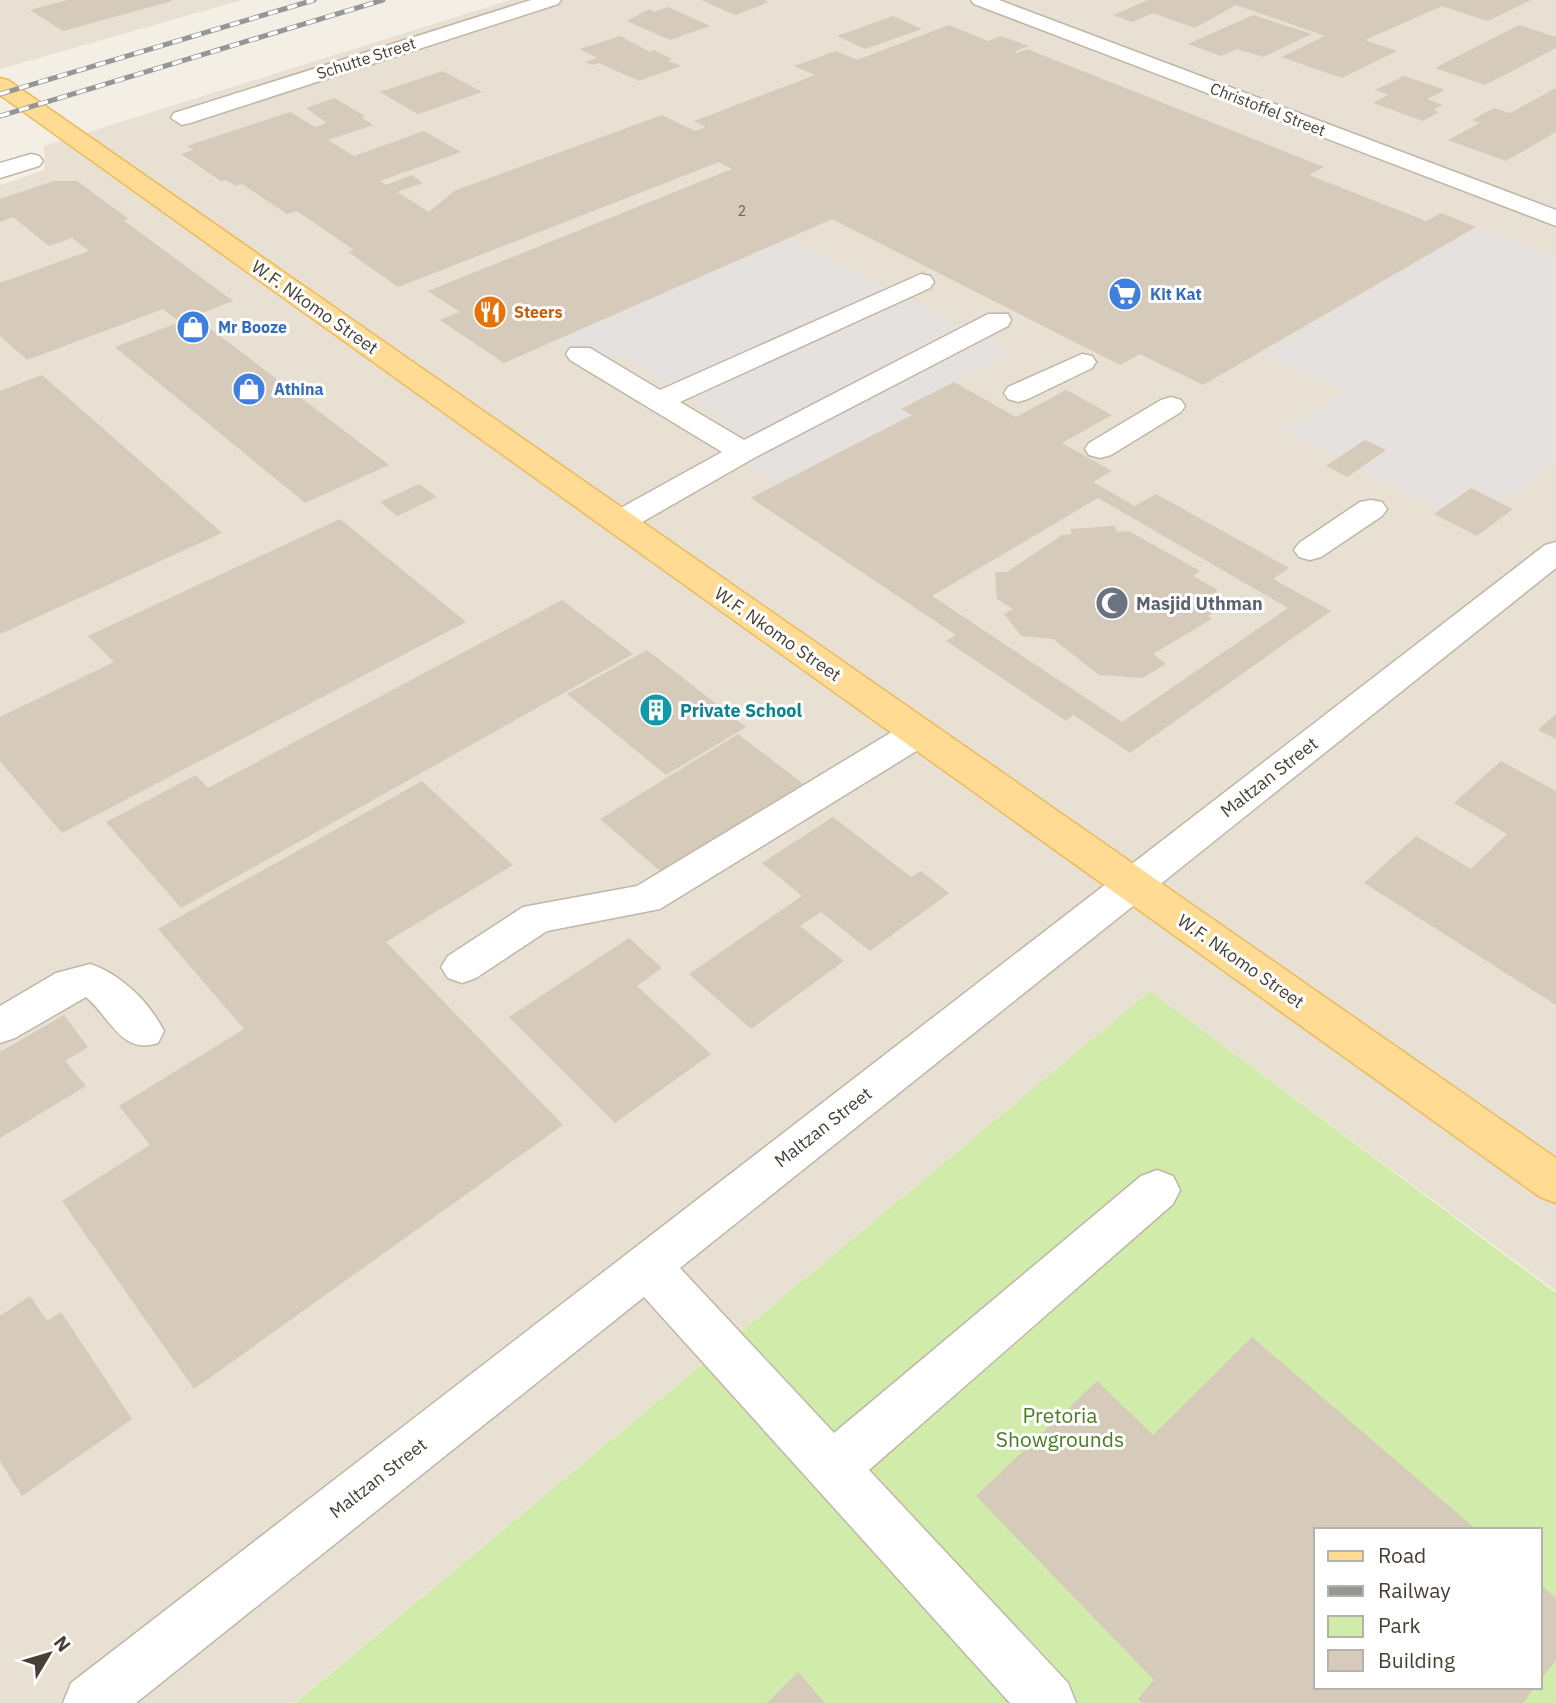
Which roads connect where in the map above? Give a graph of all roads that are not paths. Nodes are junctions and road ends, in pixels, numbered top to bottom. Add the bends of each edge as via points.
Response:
1 (551, 0) edge
2 (981, 0) edge
3 (0, 85) edge
4 (182, 118) dead end
5 (31, 161) dead end
6 (0, 171) edge
7 (1556, 219) edge
8 (921, 282) dead end
9 (998, 320) dead end
10 (580, 355) dead end
11 (1082, 362) dead end
12 (1018, 393) dead end
13 (658, 401) junction
14 (1171, 406) dead end
15 (1100, 449) dead end
16 (743, 452) junction
17 (1371, 509) dead end
18 (619, 522) junction
19 (1310, 551) dead end
20 (1556, 552) edge
21 (918, 733) junction
22 (1133, 884) junction
23 (462, 967) dead end
24 (0, 1026) edge
25 (144, 1031) dead end
26 (1556, 1183) edge
27 (1157, 1190) dead end
28 (647, 1266) junction
29 (832, 1468) junction
30 (91, 1703) edge
31 (1048, 1703) edge

1 - 4 street, Schutte Street
2 - 7 street, Christoffel Street
3 - 18 main road, W.F. Nkomo Street
5 - 6 street
8 - 13 street
9 - 16 street
10 - 13 street
11 - 12 street
13 - 16 street
14 - 15 street
16 - 18 street
17 - 19 street
18 - 21 main road, W.F. Nkomo Street
20 - 22 street, Maltzan Street
21 - 22 main road, W.F. Nkomo Street
21 - 23 street via 646,899 537,918
22 - 26 main road, W.F. Nkomo Street
22 - 28 street, Maltzan Street
24 - 25 street via 71,985 90,980 103,987
27 - 29 street
28 - 29 street
28 - 30 street, Maltzan Street
29 - 31 street

